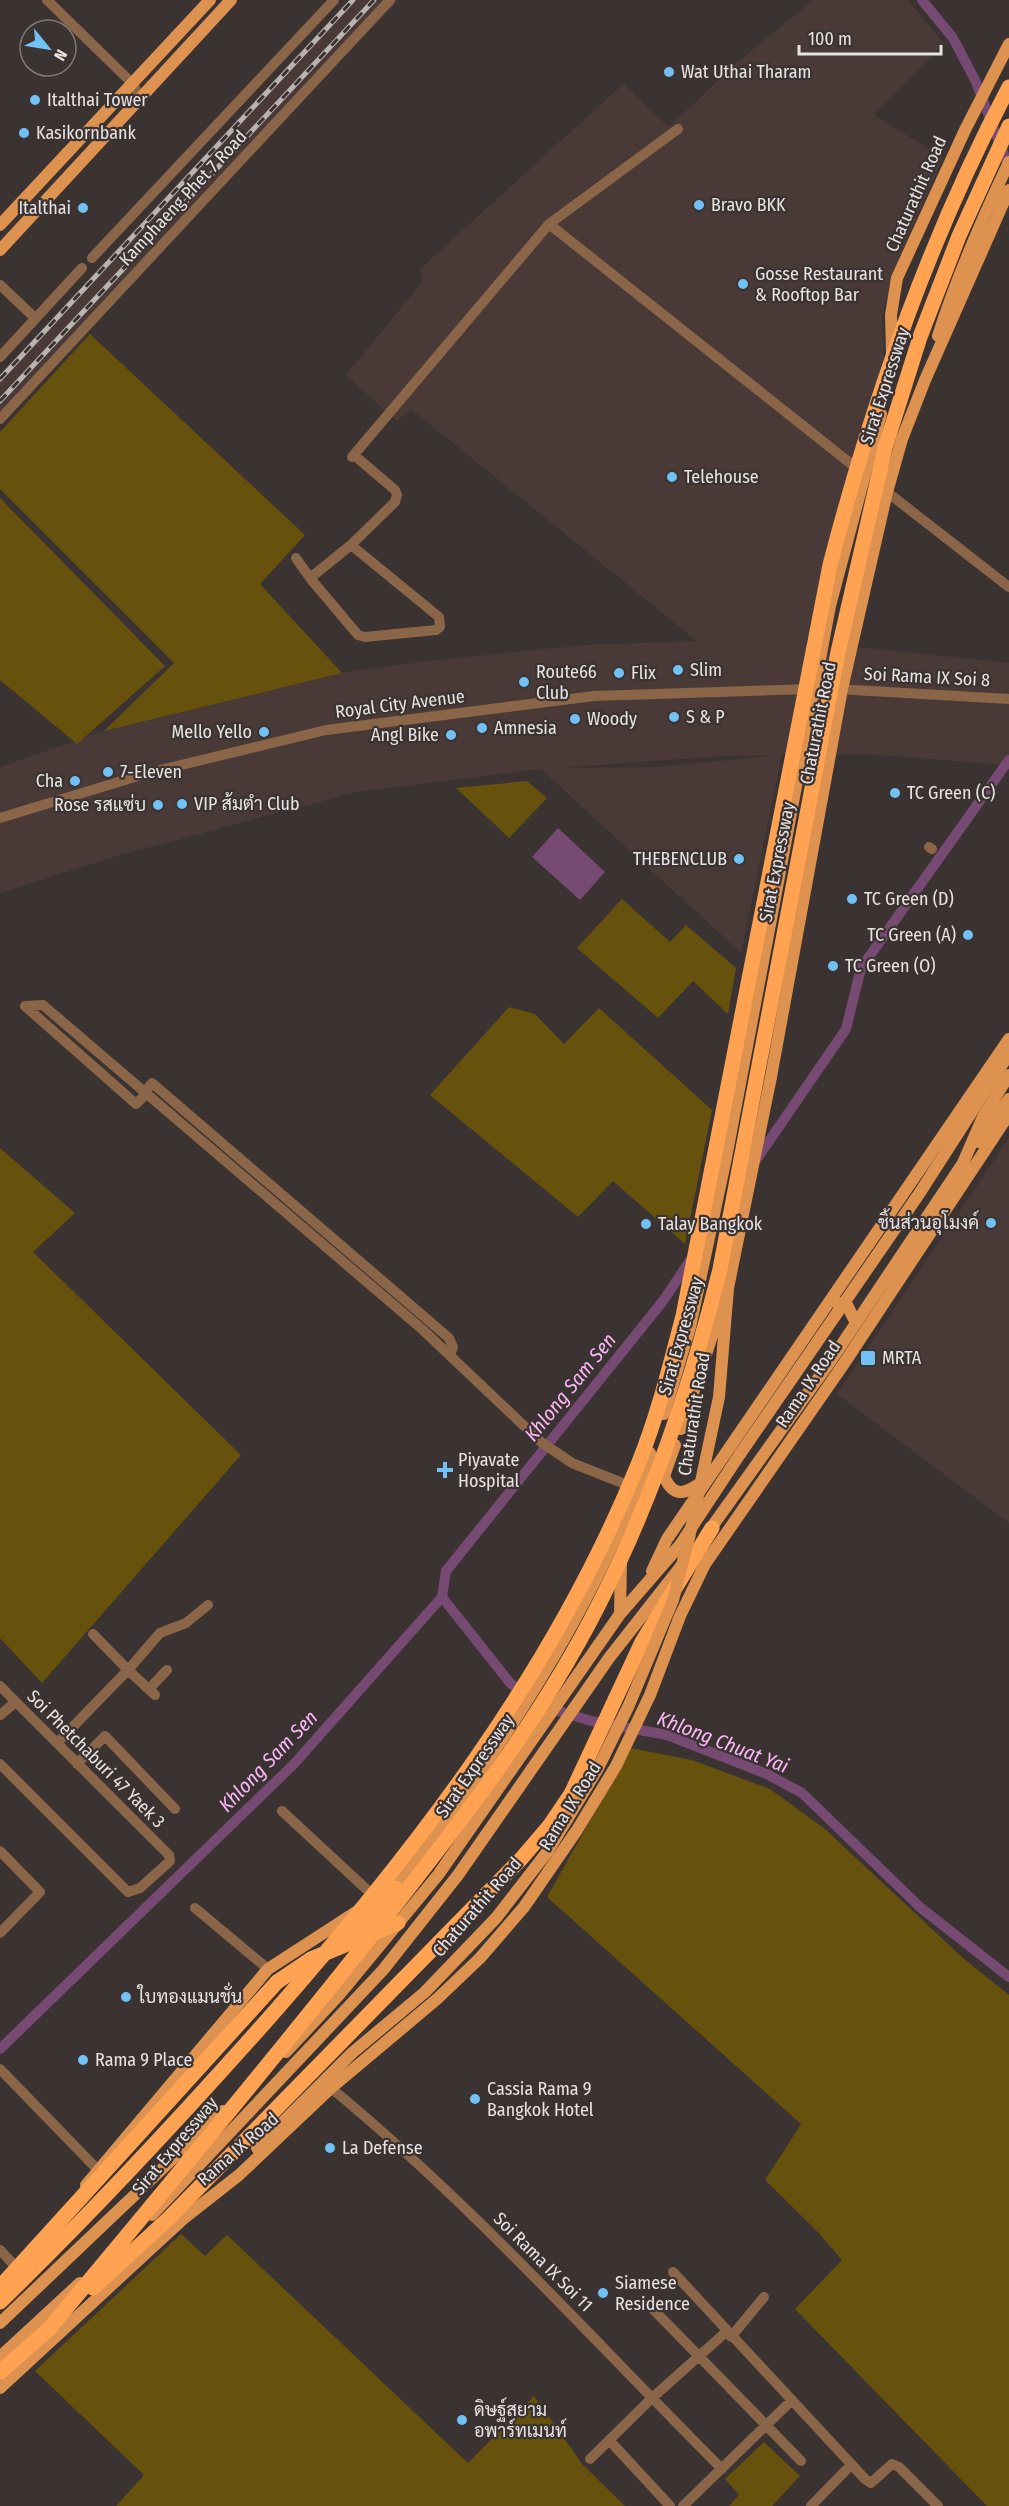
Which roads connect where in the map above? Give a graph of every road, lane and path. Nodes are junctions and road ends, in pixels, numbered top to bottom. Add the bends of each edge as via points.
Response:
1 (47, 0) edge
2 (210, 0) edge
3 (231, 0) edge
4 (334, 0) edge
5 (390, 0) edge
6 (1009, 44) edge
7 (132, 83) junction
8 (1009, 87) edge
9 (141, 98) junction
10 (1009, 103) edge
11 (1009, 126) edge
12 (678, 129) dead end
13 (1009, 162) edge
14 (1009, 190) edge
15 (549, 224) junction
16 (0, 225) edge
17 (0, 250) edge
18 (93, 258) dead end
19 (81, 268) dead end
20 (0, 285) edge
21 (35, 318) junction
22 (0, 357) edge
23 (893, 368) junction
24 (925, 380) junction
25 (0, 419) edge
26 (865, 475) junction
27 (886, 492) junction
28 (351, 545) junction
29 (296, 558) dead end
30 (310, 578) junction
31 (1009, 587) edge
32 (814, 689) junction
33 (842, 689) junction
34 (1009, 699) edge
35 (0, 818) edge
36 (1009, 1039) edge
37 (1009, 1054) edge
38 (1009, 1075) edge
39 (144, 1094) junction
40 (1009, 1099) edge
41 (178, 1106) junction
42 (1009, 1114) edge
43 (169, 1116) junction
44 (238, 1156) junction
45 (963, 1162) junction
46 (230, 1166) junction
47 (293, 1210) junction
48 (843, 1284) junction
49 (728, 1287) junction
50 (401, 1296) junction
51 (870, 1302) junction
52 (831, 1303) junction
53 (393, 1305) junction
54 (856, 1323) junction
55 (450, 1355) junction
56 (832, 1359) junction
57 (806, 1418) junction
58 (664, 1476) junction
59 (709, 1477) junction
60 (637, 1489) junction
61 (621, 1528) junction
62 (712, 1528) junction
63 (705, 1564) junction
64 (645, 1586) junction
65 (208, 1605) dead end
66 (620, 1614) junction
67 (93, 1634) dead end
68 (642, 1642) junction
69 (128, 1670) junction
70 (167, 1670) dead end
71 (0, 1686) edge
72 (16, 1702) junction
73 (0, 1715) edge
74 (57, 1743) junction
75 (0, 1764) edge
76 (77, 1764) junction
77 (175, 1809) dead end
78 (282, 1811) dead end
79 (0, 1851) edge
80 (395, 1888) junction
81 (377, 1899) junction
82 (195, 1908) dead end
83 (398, 1923) junction
84 (0, 1933) edge
85 (348, 1944) junction
86 (268, 1969) junction
87 (308, 2048) junction
88 (2, 2072) edge
89 (331, 2088) junction
90 (235, 2100) junction
91 (252, 2109) junction
92 (97, 2169) junction
93 (183, 2219) junction
94 (0, 2250) edge
95 (150, 2252) junction
96 (17, 2268) junction
97 (673, 2272) dead end
98 (0, 2286) edge
99 (66, 2296) junction
100 (764, 2297) dead end
101 (0, 2302) edge
102 (649, 2305) dead end
103 (0, 2323) edge
104 (49, 2329) junction
105 (729, 2334) junction
106 (699, 2356) junction
107 (0, 2357) edge
108 (0, 2372) edge
109 (0, 2388) edge
110 (652, 2398) junction
111 (791, 2401) junction
112 (766, 2426) junction
113 (609, 2440) junction
114 (590, 2459) dead end
115 (801, 2462) dead end
116 (722, 2469) junction
117 (846, 2470) dead end
118 (670, 2506) edge
119 (684, 2506) edge
120 (811, 2506) edge
121 (938, 2506) edge

1 - 7 street
2 - 7 main road
3 - 9 main road
4 - 18 street
5 - 25 street, Kamphaeng Phet 7 Road
6 - 23 main road, Chaturathit Road via 964,130 897,278 891,315
7 - 9 street
7 - 16 main road
8 - 101 highway, Sirat Expressway, bridge via 969,164 915,292 848,496 819,620 683,1316 640,1461 606,1538 566,1617 467,1772 333,1945 129,2175
9 - 17 main road
10 - 23 main road, Chaturathit Road via 968,185
11 - 104 highway, Sirat Expressway, bridge via 955,246 920,337 885,448 838,652 720,1269 677,1420 629,1540 562,1671 473,1807 331,1987
12 - 15 street
13 - 24 main road, Chaturathit Road via 951,295
14 - 24 main road, Chaturathit Road
15 - 26 street
15 - 28 street via 353,456 397,495 387,511
19 - 21 street
20 - 21 street
21 - 22 street
23 - 26 main road, Chaturathit Road
24 - 27 main road, Chaturathit Road
26 - 32 main road, Chaturathit Road via 830,606
27 - 31 street
27 - 33 main road, Chaturathit Road
28 - 30 street
28 - 30 street via 439,617 440,627 357,635
29 - 30 street
32 - 33 street, Soi Rama IX Soi 8
32 - 35 street, Royal City Avenue via 594,696 326,730 148,772
32 - 60 main road, Chaturathit Road via 690,1327
33 - 34 street, Soi Rama IX Soi 8
33 - 49 main road, Chaturathit Road, bridge
36 - 48 main road, Rama IX Road
37 - 64 main road, Rama IX Road, bridge via 919,1194 680,1545
38 - 45 main road, Rama IX Road via 983,1117
39 - 39 street via 136,1104 25,1006 43,1005
39 - 41 street via 152,1083
39 - 43 street
40 - 45 main road
41 - 43 street
41 - 44 street
42 - 57 main road, Rama IX Road
43 - 46 street
44 - 46 street
44 - 47 street
45 - 51 main road, Rama IX Road
46 - 47 street
47 - 50 street
47 - 53 street
48 - 51 main road via 849,1301
48 - 52 main road, Rama IX Road
49 - 58 main road, bridge
49 - 93 main road, Chaturathit Road, bridge via 719,1397 673,1600 597,1770 548,1851 496,1918 425,1992 352,2053
50 - 53 street
50 - 55 street via 449,1338 453,1347
51 - 54 main road, Rama IX Road
52 - 54 main road via 846,1305
52 - 59 main road, Rama IX Road
53 - 55 street
54 - 56 main road, Rama IX Road
55 - 60 street via 557,1454
56 - 57 main road
56 - 62 main road, Rama IX Road
57 - 63 main road, Rama IX Road
58 - 59 main road via 669,1488 677,1492 688,1491
58 - 60 main road via 655,1487
59 - 64 main road, Rama IX Road via 667,1539
60 - 61 main road, Chaturathit Road
61 - 66 main road
61 - 80 main road, Chaturathit Road via 594,1585 484,1768
62 - 68 highway
62 - 87 main road, Rama IX Road via 609,1658 458,1875 383,1970
63 - 68 main road
63 - 89 main road, Rama IX Road via 616,1766 542,1883 505,1931 437,1999
64 - 66 main road, Rama IX Road
65 - 69 street via 186,1623 160,1634
66 - 83 main road, Rama IX Road via 438,1875
67 - 69 street
68 - 104 highway, bridge via 571,1794 521,1859 168,2219
69 - 70 street via 152,1692
69 - 74 street
71 - 72 street, Soi Phetchaburi 47 Yaek 3
72 - 73 street
72 - 74 street, Soi Phetchaburi 47 Yaek 3
74 - 76 street, Soi Phetchaburi 47 Yaek 3
75 - 76 street, Soi Phetchaburi 47 Yaek 3 via 128,1892 140,1888 170,1861 169,1855
76 - 77 street via 105,1736
78 - 81 street
79 - 84 street via 40,1892
80 - 81 main road
80 - 85 highway
81 - 86 main road
82 - 86 street
83 - 85 highway
83 - 90 main road, Rama IX Road via 282,2058
85 - 98 highway, bridge via 311,1959 277,1982
86 - 92 main road
87 - 89 main road
87 - 91 main road, Rama IX Road
88 - 92 street
89 - 93 main road, Rama IX Road via 239,2175
89 - 110 street, Soi Rama IX Soi 11 via 393,2140 526,2266
90 - 91 main road via 232,2108 237,2114
90 - 103 main road, Rama IX Road
91 - 99 main road, Rama IX Road via 165,2202
92 - 96 main road via 51,2233
93 - 95 main road, Rama IX Road
94 - 96 street
95 - 99 main road
95 - 109 main road, Rama IX Road
96 - 98 main road
97 - 105 street
99 - 107 main road, Rama IX Road
100 - 105 street
102 - 106 street
104 - 108 highway, Sirat Expressway
105 - 106 street
105 - 111 street
106 - 110 street
106 - 112 street
110 - 113 street
110 - 116 street, Soi Rama IX Soi 11
111 - 112 street
111 - 121 street via 865,2479 871,2483 877,2480 892,2464
112 - 115 street
112 - 116 street
113 - 114 street
113 - 118 street
116 - 119 street
117 - 120 street

